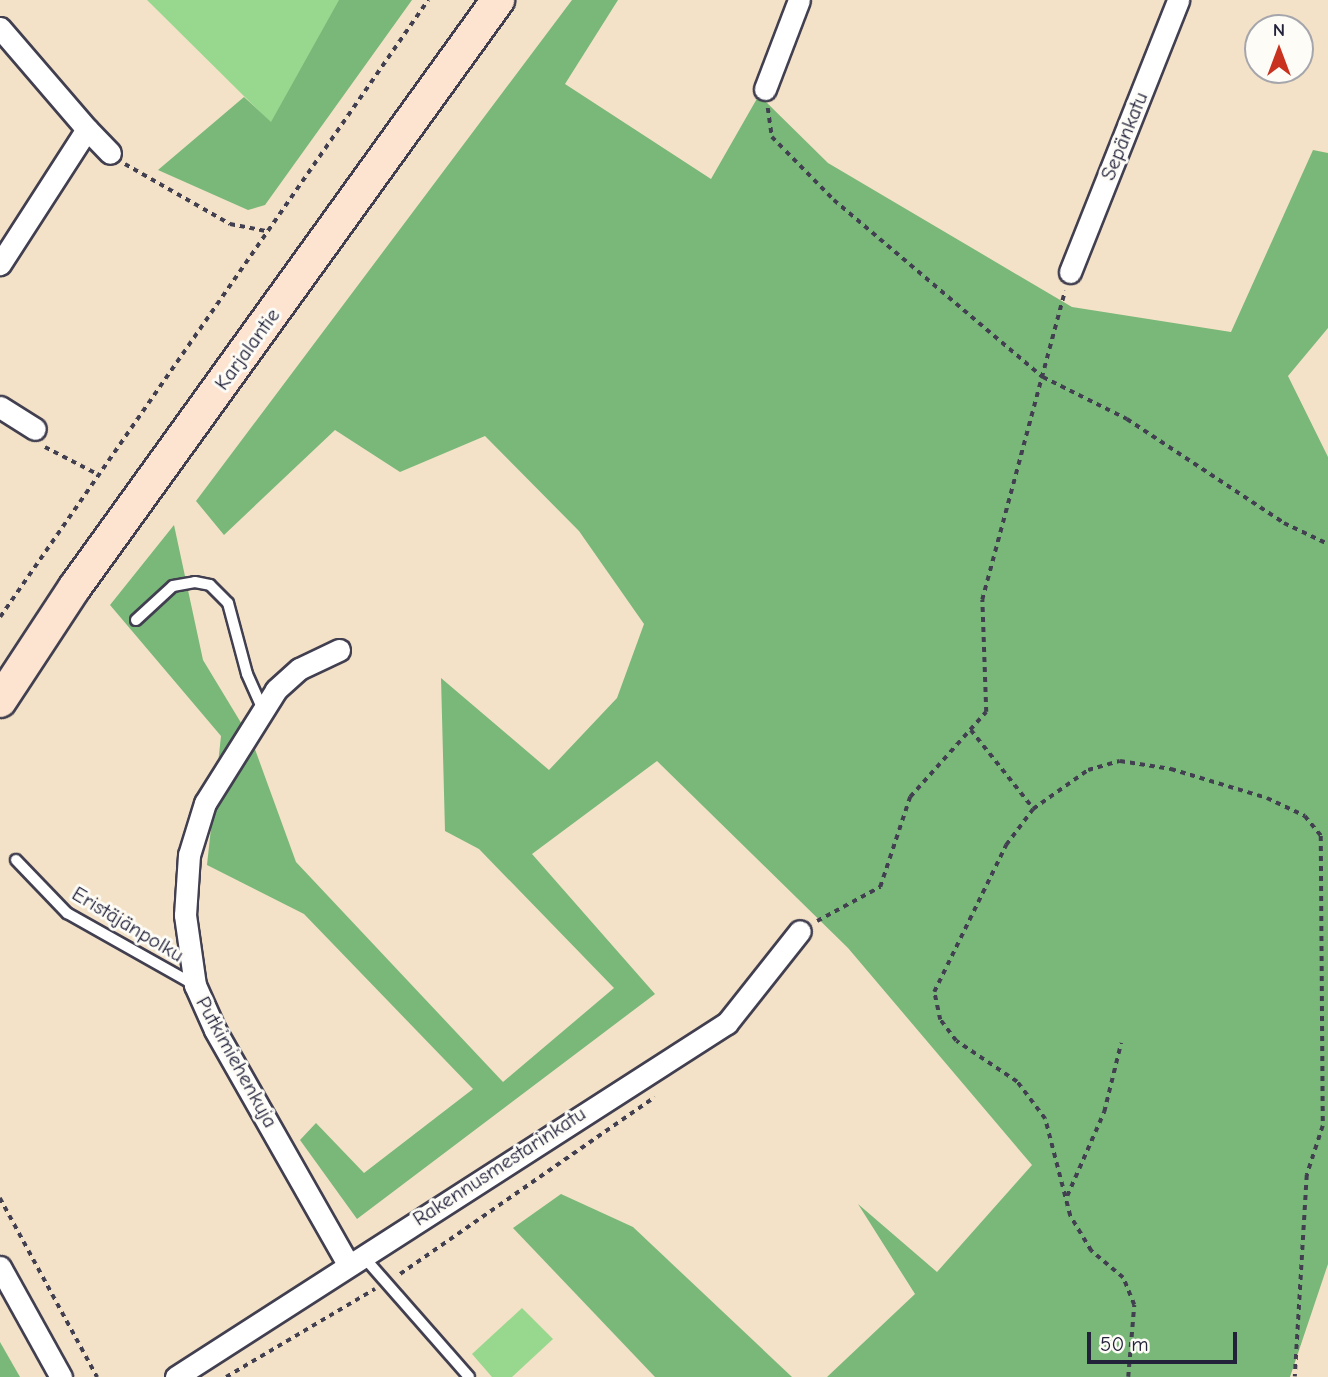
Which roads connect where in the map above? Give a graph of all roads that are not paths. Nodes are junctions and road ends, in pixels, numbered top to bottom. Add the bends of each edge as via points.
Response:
1 (498, 0) edge
2 (799, 0) edge
3 (1178, 0) edge
4 (0, 28) edge
5 (765, 89) road end
6 (87, 128) junction
7 (110, 153) road end
8 (0, 264) edge
9 (1070, 272) road end
10 (0, 407) edge
11 (35, 429) road end
12 (135, 620) dead end
13 (339, 650) dead end
14 (0, 701) edge
15 (262, 708) junction
16 (16, 860) dead end
17 (800, 931) road end
18 (194, 985) junction
19 (355, 1259) junction
20 (0, 1267) edge
21 (61, 1377) edge
22 (176, 1377) edge
23 (469, 1377) edge

1 - 14 main road, Karjalantie via 75,587
2 - 5 street
3 - 9 street, Sepänkatu
4 - 6 street
6 - 7 street
6 - 8 street
10 - 11 street
12 - 15 lane via 173,586 210,585 228,603 247,674
13 - 15 street, Putkimiehenkuja via 299,669
15 - 18 street, Putkimiehenkuja via 205,803 189,855 185,915
16 - 18 lane, Eristäjänpolku via 67,913
17 - 19 street, Rakennusmestarinkatu via 727,1023
18 - 19 street, Putkimiehenkuja via 215,1030
19 - 22 street, Rakennusmestarinkatu
19 - 23 lane via 386,1283
20 - 21 street

